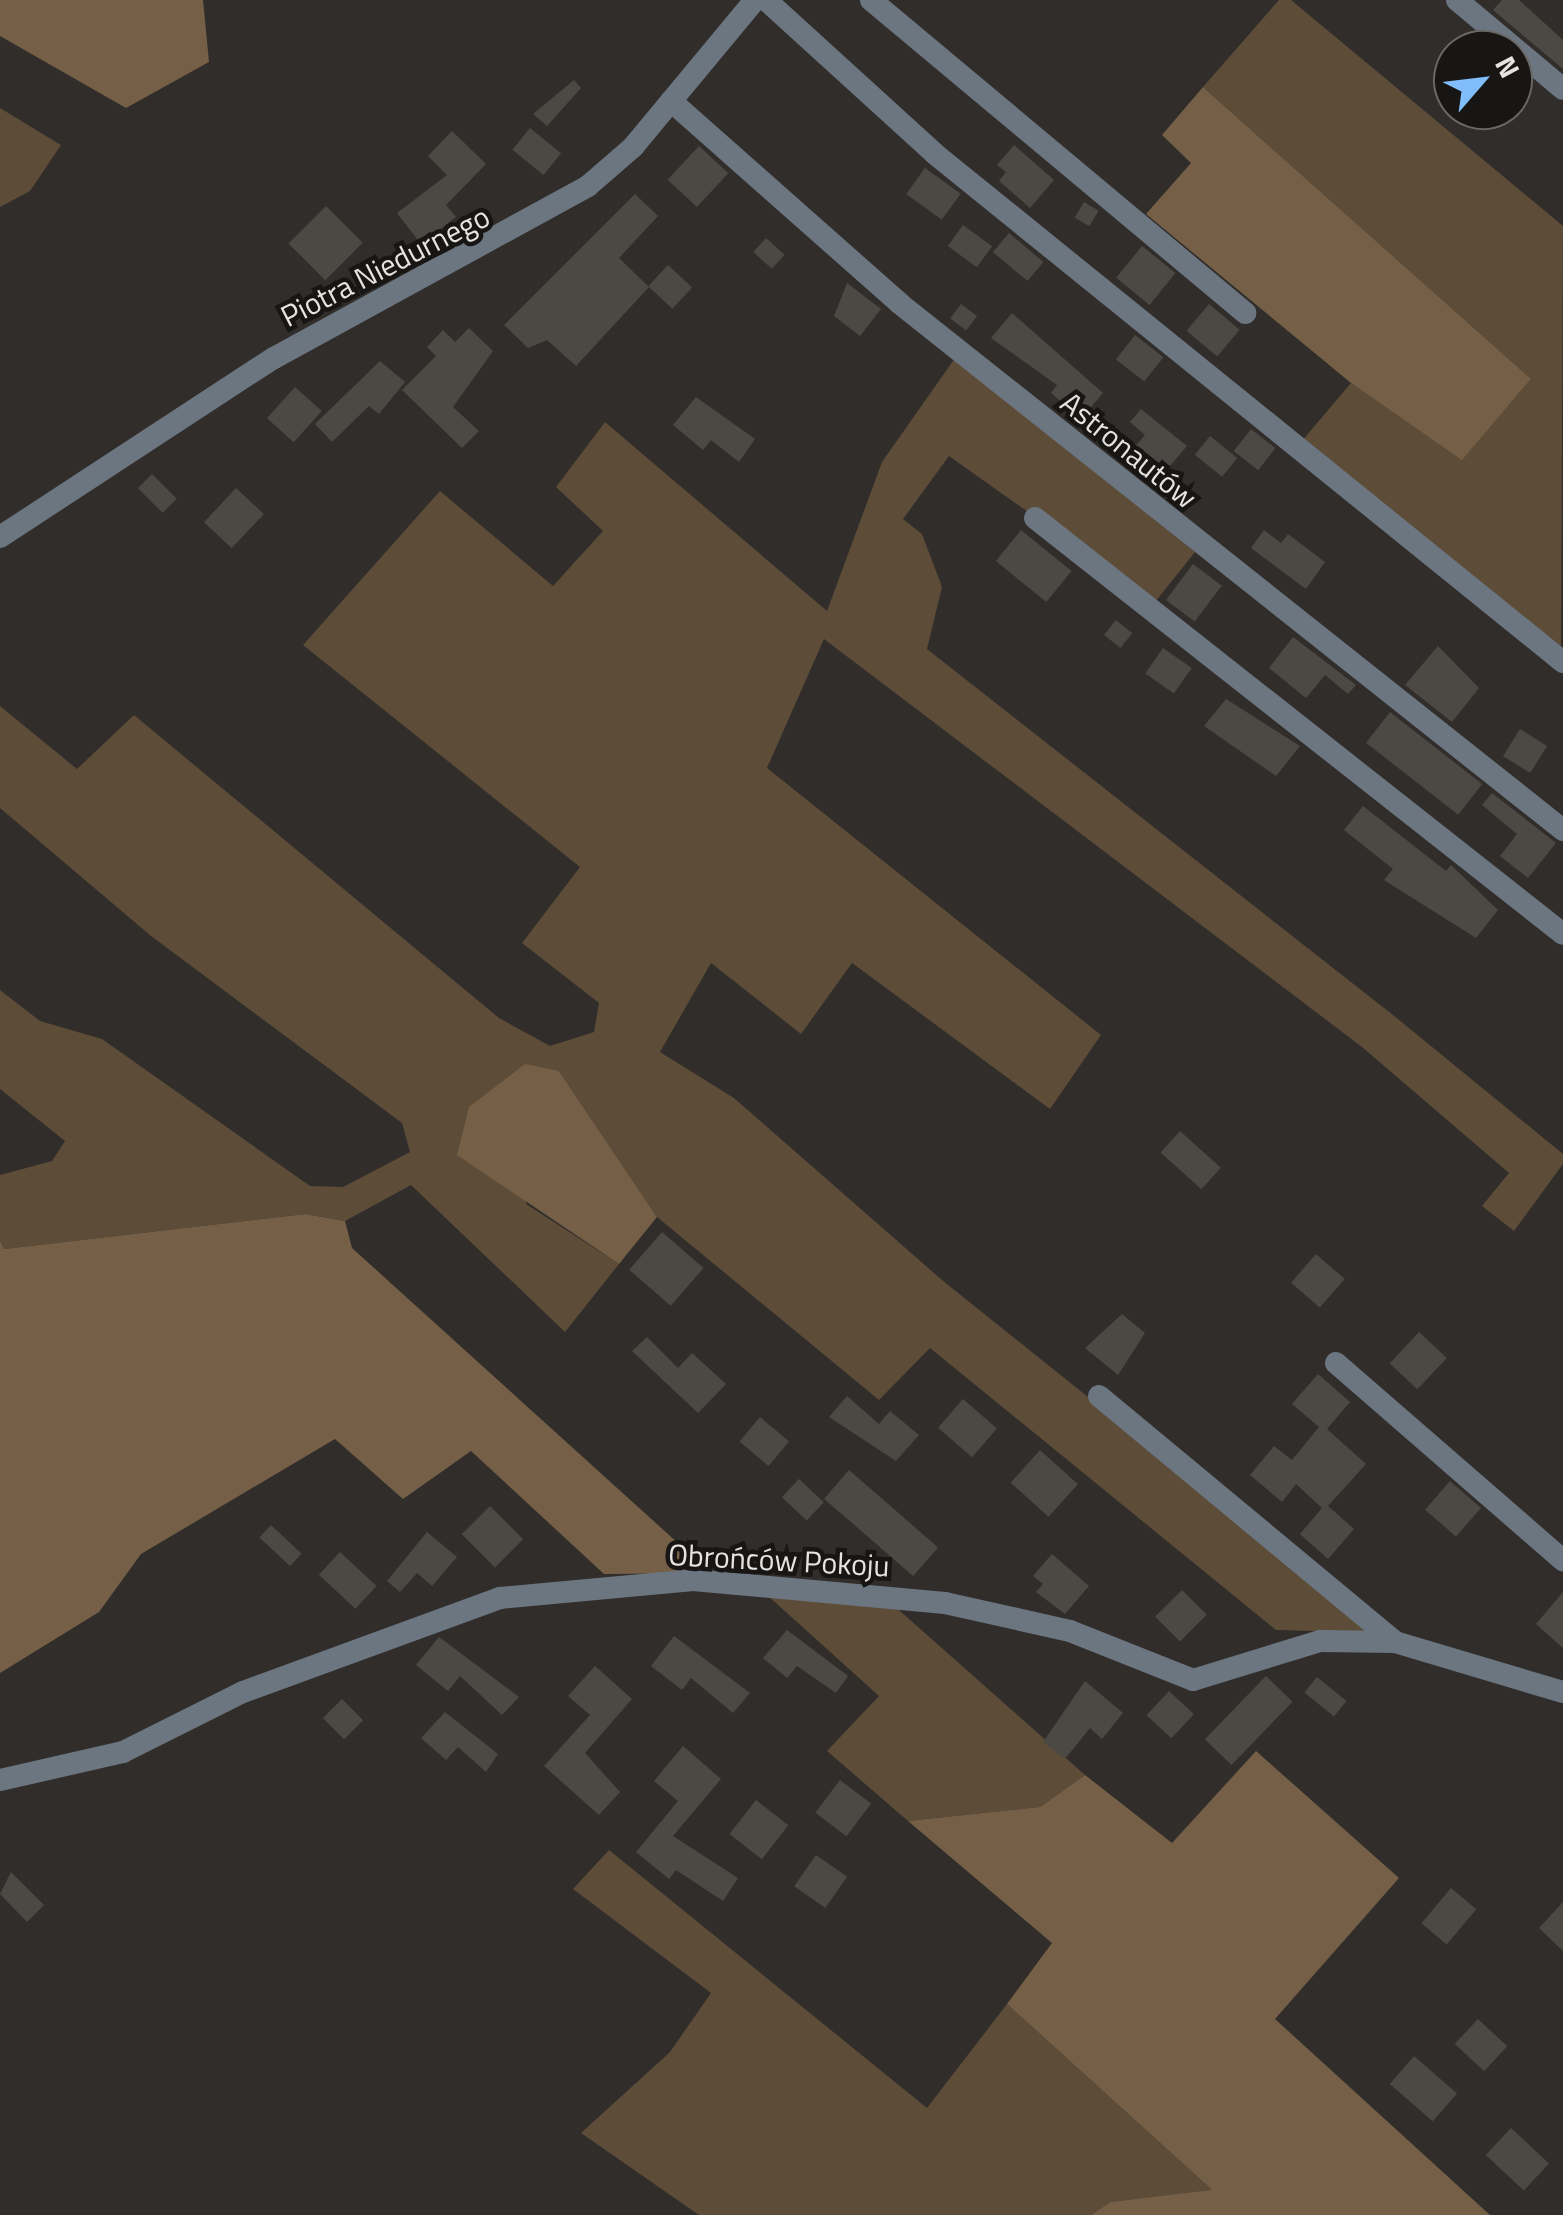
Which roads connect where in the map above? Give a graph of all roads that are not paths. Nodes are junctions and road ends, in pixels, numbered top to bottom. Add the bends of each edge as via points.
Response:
1 (755, 0) edge
2 (766, 0) edge
3 (871, 0) edge
4 (1457, 0) edge
5 (1563, 89) edge
6 (671, 100) junction
7 (1246, 313) dead end
8 (1036, 518) dead end
9 (0, 537) edge
10 (1563, 662) edge
11 (1563, 830) edge
12 (1563, 934) edge
13 (1336, 1363) dead end
14 (1099, 1396) dead end
15 (1563, 1560) edge
16 (1395, 1642) junction
17 (1563, 1692) edge
18 (0, 1780) edge

1 - 6 street, Piotra Niedurnego
2 - 10 street via 936,154
3 - 7 street
4 - 5 street
6 - 9 street, Piotra Niedurnego via 621,159 540,220 274,358
6 - 11 street, Astronautów via 930,327
8 - 12 street
13 - 15 street
14 - 16 street
16 - 17 street, Obrońców Pokoju
16 - 18 street, Obrońców Pokoju via 1320,1641 1193,1680 1070,1631 913,1598 693,1580 580,1588 500,1598 392,1633 123,1752

